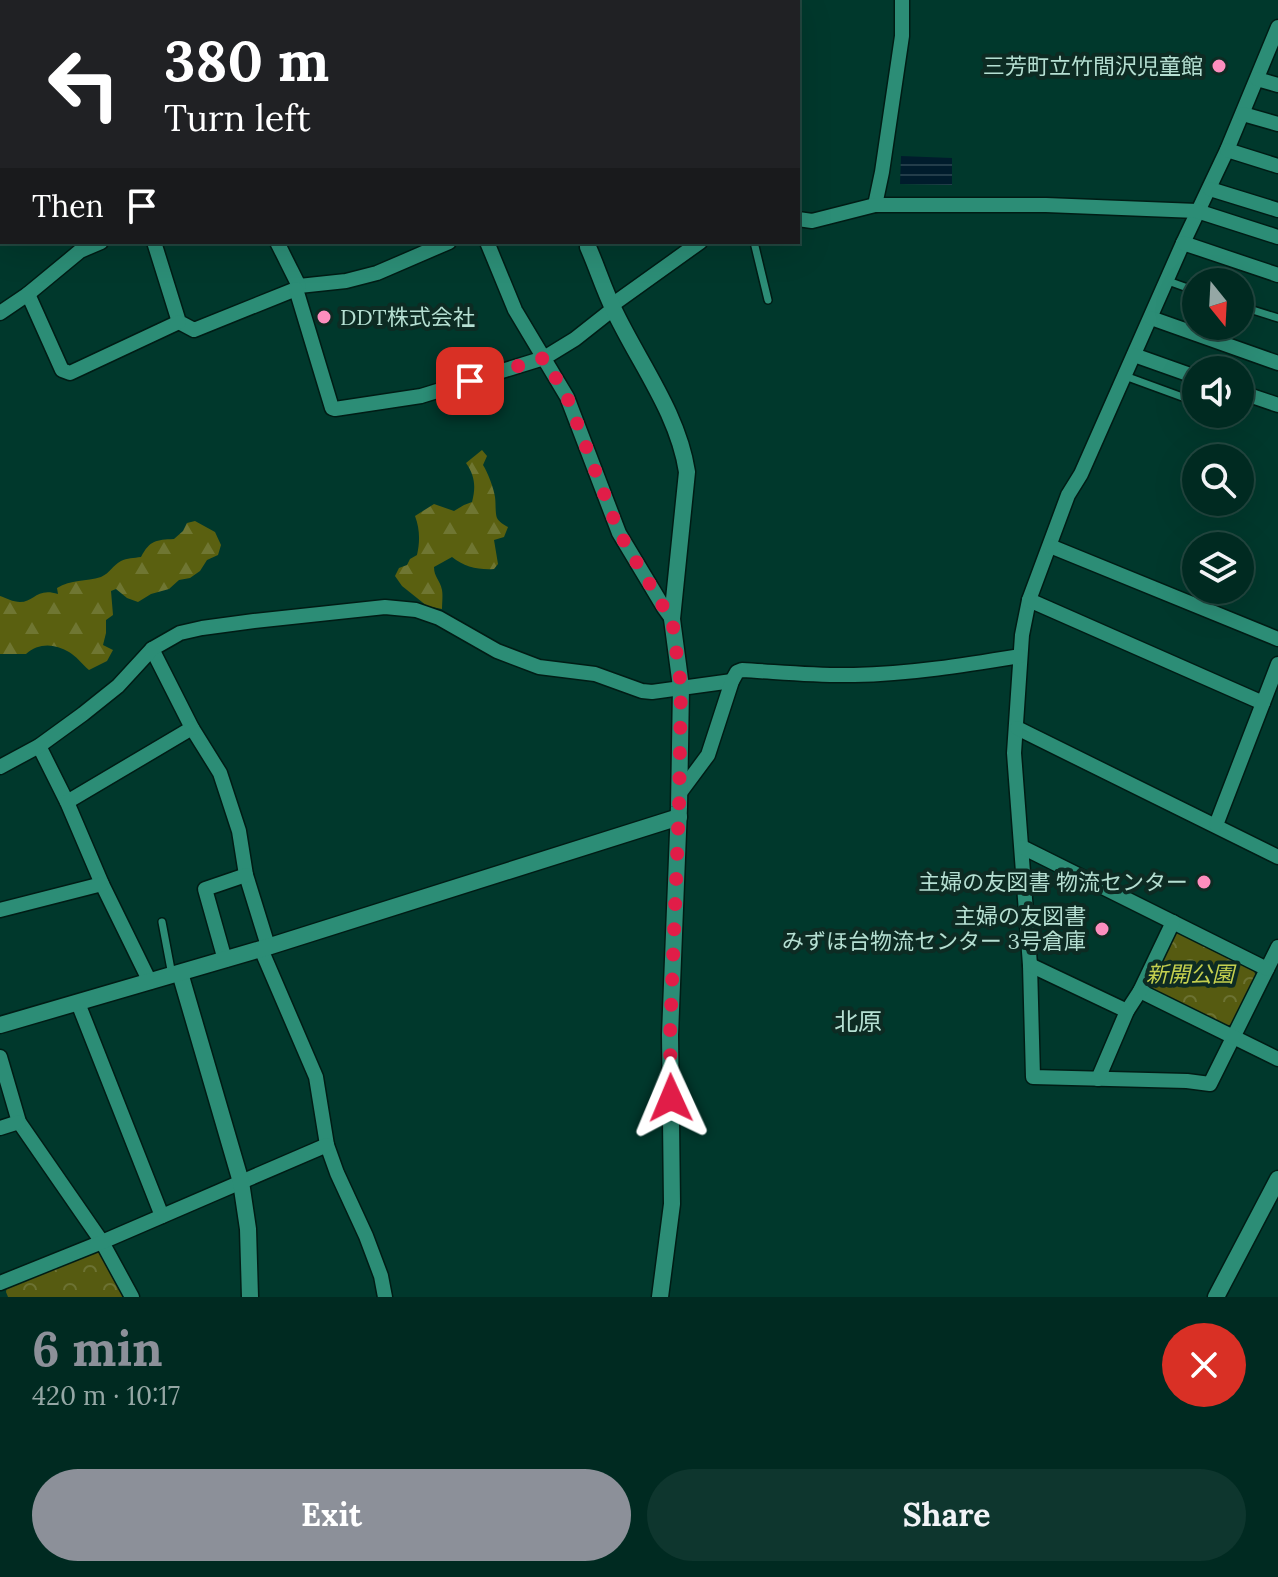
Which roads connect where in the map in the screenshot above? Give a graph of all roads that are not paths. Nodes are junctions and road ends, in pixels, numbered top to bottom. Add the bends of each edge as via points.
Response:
1 (902, 0) edge
2 (1278, 27) edge
3 (1272, 58) edge
4 (1257, 79) junction
5 (1278, 85) edge
6 (1243, 114) junction
7 (1278, 124) edge
8 (1227, 150) junction
9 (1278, 166) edge
10 (1210, 189) junction
11 (875, 205) junction
12 (1278, 210) edge
13 (1197, 211) junction
14 (800, 219) edge
15 (1278, 237) edge
16 (1183, 243) junction
17 (96, 244) edge
18 (155, 244) edge
19 (278, 244) edge
20 (444, 244) edge
21 (488, 244) edge
22 (697, 244) edge
23 (754, 244) edge
24 (590, 248) edge
25 (1278, 275) edge
26 (1168, 281) junction
27 (1182, 286) edge
28 (298, 287) junction
29 (28, 294) junction
30 (768, 300) dead end
31 (612, 307) junction
32 (1254, 310) edge
33 (0, 313) edge
34 (1151, 318) junction
35 (1278, 318) edge
36 (179, 322) junction
37 (1134, 355) junction
38 (544, 358) junction
39 (1278, 363) edge
40 (1182, 372) edge
41 (1125, 376) junction
42 (1182, 397) edge
43 (1254, 397) edge
44 (1278, 405) edge
45 (1050, 546) junction
46 (1029, 600) junction
47 (672, 619) junction
48 (1278, 639) edge
49 (152, 649) junction
50 (1020, 656) junction
51 (1278, 664) edge
52 (732, 681) junction
53 (681, 687) junction
54 (1263, 703) junction
55 (192, 728) junction
56 (1017, 728) junction
57 (39, 746) junction
58 (0, 767) edge
59 (679, 794) junction
60 (67, 802) junction
61 (679, 817) junction
62 (1216, 825) junction
63 (1022, 847) junction
64 (1278, 857) edge
65 (246, 875) junction
66 (102, 884) junction
67 (0, 910) edge
68 (162, 922) dead end
69 (1173, 922) junction
70 (264, 947) junction
71 (1278, 947) edge
72 (225, 960) junction
73 (1030, 965) junction
74 (1267, 969) junction
75 (176, 974) junction
76 (150, 982) junction
77 (1140, 991) junction
78 (78, 1003) junction
79 (1127, 1011) junction
80 (0, 1025) edge
81 (1234, 1036) junction
82 (0, 1057) edge
83 (1278, 1059) edge
84 (1098, 1079) junction
85 (19, 1122) junction
86 (0, 1128) edge
87 (327, 1145) junction
88 (1278, 1179) edge
89 (241, 1182) junction
90 (1272, 1207) edge
91 (162, 1216) junction
92 (102, 1242) junction
93 (0, 1283) edge
94 (132, 1297) edge
95 (250, 1297) edge
96 (385, 1297) edge
97 (660, 1297) edge
98 (1216, 1297) edge

1 - 11 street via 900,51
2 - 3 street
3 - 4 street
4 - 5 street
4 - 6 street
6 - 7 street
6 - 8 street
8 - 9 street
8 - 10 street
10 - 12 street
10 - 13 street
11 - 13 street
11 - 14 street
13 - 15 street
13 - 16 street
16 - 25 street
16 - 26 street
17 - 29 street
18 - 36 street
19 - 28 street
20 - 28 street via 377,273
21 - 38 street via 515,310
22 - 31 street
23 - 30 lane
24 - 31 street
26 - 27 lane
26 - 34 street
28 - 36 street via 194,330
28 - 38 street via 335,409 421,396
29 - 33 street
29 - 36 street via 62,370 70,373
31 - 38 street
31 - 47 street via 684,449 687,472
32 - 35 lane
34 - 37 street
34 - 39 street
37 - 40 street
37 - 41 street
38 - 47 street via 567,397 619,533
41 - 42 lane
41 - 45 street via 1068,495
43 - 44 street
45 - 46 street
45 - 48 street
46 - 50 street
46 - 54 street
47 - 53 street
49 - 53 street via 202,628 385,607 439,618 497,651 539,667 595,674 642,691
49 - 55 street
49 - 57 street via 118,686
50 - 52 street via 867,674 742,670
50 - 56 street
51 - 54 street
52 - 53 street
52 - 59 street via 708,755
53 - 59 street
54 - 62 street
55 - 60 street
55 - 65 street via 220,773 239,831
56 - 62 street
56 - 63 street via 1014,753
57 - 58 street
57 - 60 street
59 - 61 street
60 - 66 street
61 - 70 street
61 - 97 street via 670,1035 672,1204
62 - 64 street
63 - 69 street
63 - 73 street
65 - 70 street
65 - 72 street via 205,889
66 - 67 street
66 - 76 street
68 - 75 lane
69 - 74 street
69 - 77 street
70 - 72 street
70 - 87 street via 316,1077
71 - 74 street
72 - 75 street
73 - 79 street
73 - 84 street via 1033,1077
74 - 81 street
75 - 76 street
75 - 89 street
76 - 78 street
77 - 79 street
77 - 81 street
78 - 80 street
78 - 91 street
79 - 84 street
81 - 83 street
81 - 84 street via 1210,1084
82 - 85 street
85 - 86 street
85 - 92 street
87 - 89 street
87 - 96 street
88 - 90 street
89 - 91 street
89 - 95 street
90 - 98 street
91 - 92 street
92 - 93 street
92 - 94 street

